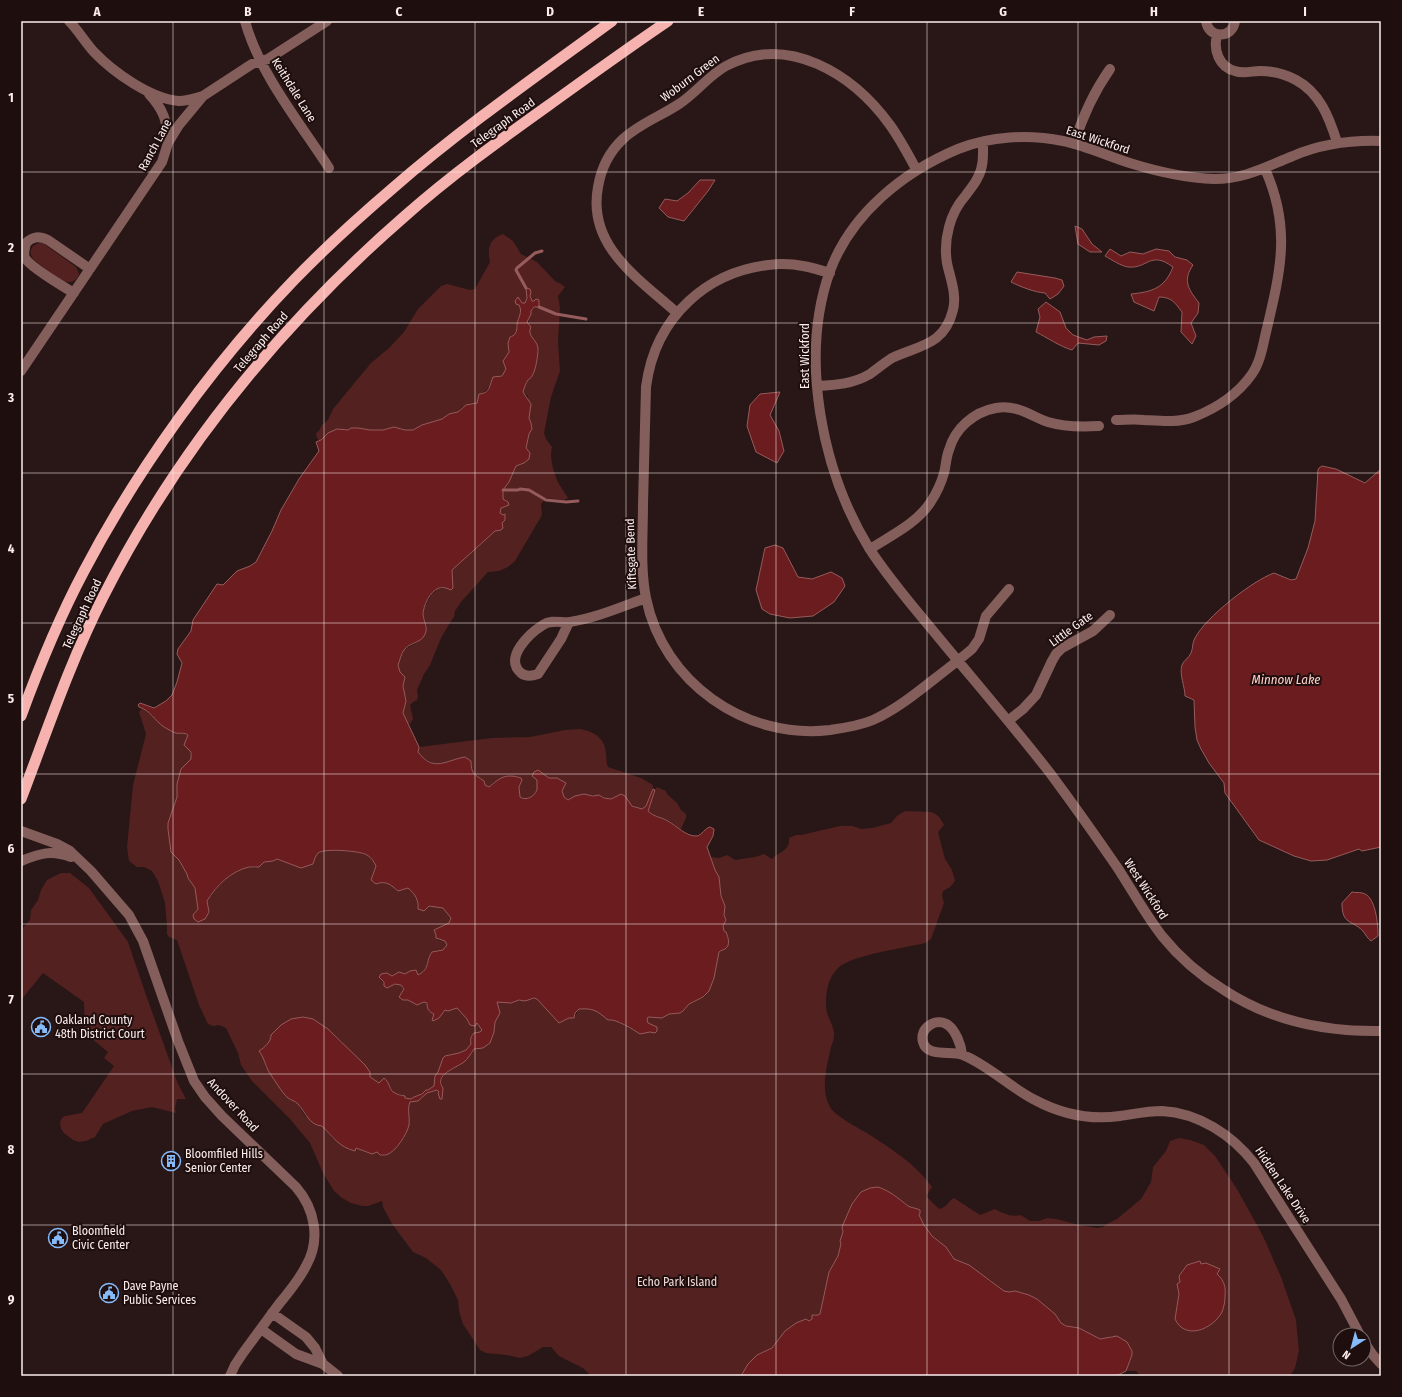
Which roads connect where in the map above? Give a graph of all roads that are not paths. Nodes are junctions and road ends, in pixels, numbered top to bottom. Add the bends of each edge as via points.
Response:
1 (69, 21) edge
2 (245, 21) edge
3 (327, 21) edge
4 (612, 21) edge
5 (668, 21) edge
6 (1206, 21) edge
7 (1235, 21) edge
8 (1217, 34) junction
9 (260, 61) junction
10 (1110, 69) dead end
11 (148, 92) junction
12 (203, 96) junction
13 (1381, 141) edge
14 (168, 142) junction
15 (983, 142) junction
16 (1337, 142) junction
17 (1074, 144) junction
18 (330, 168) dead end
19 (916, 169) junction
20 (1265, 169) junction
21 (90, 269) junction
22 (830, 273) junction
23 (74, 294) junction
24 (677, 313) junction
25 (21, 371) edge
26 (817, 386) junction
27 (1116, 420) dead end
28 (1099, 426) dead end
29 (870, 549) junction
30 (1009, 589) dead end
31 (646, 598) junction
32 (1110, 615) dead end
33 (568, 622) junction
34 (957, 661) junction
35 (21, 716) edge
36 (1008, 721) junction
37 (21, 799) edge
38 (21, 832) edge
39 (77, 859) junction
40 (21, 861) edge
41 (1381, 1031) edge
42 (962, 1054) dead end
43 (272, 1313) junction
44 (1356, 1327) edge
45 (261, 1329) junction
46 (1372, 1354) edge
47 (323, 1364) junction
48 (1381, 1364) edge
49 (230, 1376) edge
50 (338, 1376) edge

1 - 11 street via 104,62
2 - 9 street, Keithdale Lane
3 - 9 street, Ranch Lane via 268,59
4 - 35 highway, Telegraph Road via 465,130 393,188 294,280 231,352 144,469 94,551 56,629
5 - 37 highway, Telegraph Road via 498,142 429,195 338,277 259,363 202,437 162,495 118,569 74,659
6 - 8 street via 1208,28
7 - 8 street via 1230,32
8 - 16 street via 1217,55 1228,68 1235,71 1274,72 1285,75 1312,92 1326,111
9 - 12 street, Ranch Lane
9 - 18 street, Keithdale Lane
10 - 17 street via 1087,108
11 - 12 street via 180,101
11 - 14 street via 165,116
12 - 14 street, Ranch Lane
13 - 16 street, East Wickford
14 - 21 street, Ranch Lane via 162,162
15 - 17 street, East Wickford via 1022,138
15 - 19 street, East Wickford via 955,150
15 - 26 street via 983,161 979,177 957,208 947,234 946,252 954,300 953,310 943,331 927,345 892,358 862,378 840,385
16 - 20 street, East Wickford via 1293,156
17 - 20 street, East Wickford via 1154,170 1198,178 1232,178
19 - 22 street, East Wickford via 889,190 865,215 839,252
19 - 24 street, Woburn Green via 889,124 876,108 849,83 822,66 796,56 771,54 746,58 715,72 681,103 638,127 621,140 608,158 599,180 596,201 598,217 609,248 627,268
20 - 27 street via 1279,214 1281,258 1261,352 1253,372 1230,397 1194,417 1177,421
21 - 23 street, Ranch Lane
21 - 23 street via 42,237 30,239 26,243 25,259
22 - 24 street, Kiftsgate Bend via 780,264 747,269 714,282 690,299
22 - 26 street, East Wickford via 819,312
23 - 25 street, Ranch Lane
24 - 31 street, Kiftsgate Bend via 656,349 646,387 643,577
26 - 29 street, East Wickford via 822,423 833,465 847,505
28 - 29 street via 1055,424 1026,412 1008,408 997,407 979,414 963,425 951,442 940,485 929,504 912,522
29 - 34 street, East Wickford
30 - 34 street, Kiftsgate Bend via 986,616 976,644
31 - 33 street
31 - 34 street, Kiftsgate Bend via 654,624 668,651 695,686 730,711 774,728 824,731 847,728 872,720 903,703
32 - 36 street, Little Gate via 1093,631 1056,654 1036,695
33 - 33 street via 550,622 535,631 516,653 514,659 517,670 524,675 538,674 561,639
34 - 36 street, West Wickford
36 - 41 street, West Wickford via 1073,804 1162,935 1197,970 1236,997 1261,1010 1290,1020 1330,1029
38 - 39 street, Andover Road via 57,844 70,851
39 - 40 street, Andover Road via 52,852
39 - 43 street, Andover Road via 129,914 136,927 188,1069 199,1090 222,1116 296,1187 310,1207 315,1228 310,1259 302,1274
42 - 44 street, Hidden Lake Drive via 1034,1100 1062,1111 1088,1117 1149,1112 1177,1113 1205,1123 1233,1140 1254,1163 1341,1299
43 - 45 street, Andover Road
43 - 47 street via 306,1337
45 - 47 street via 296,1354
45 - 49 street, Andover Road
46 - 48 street
47 - 50 street

